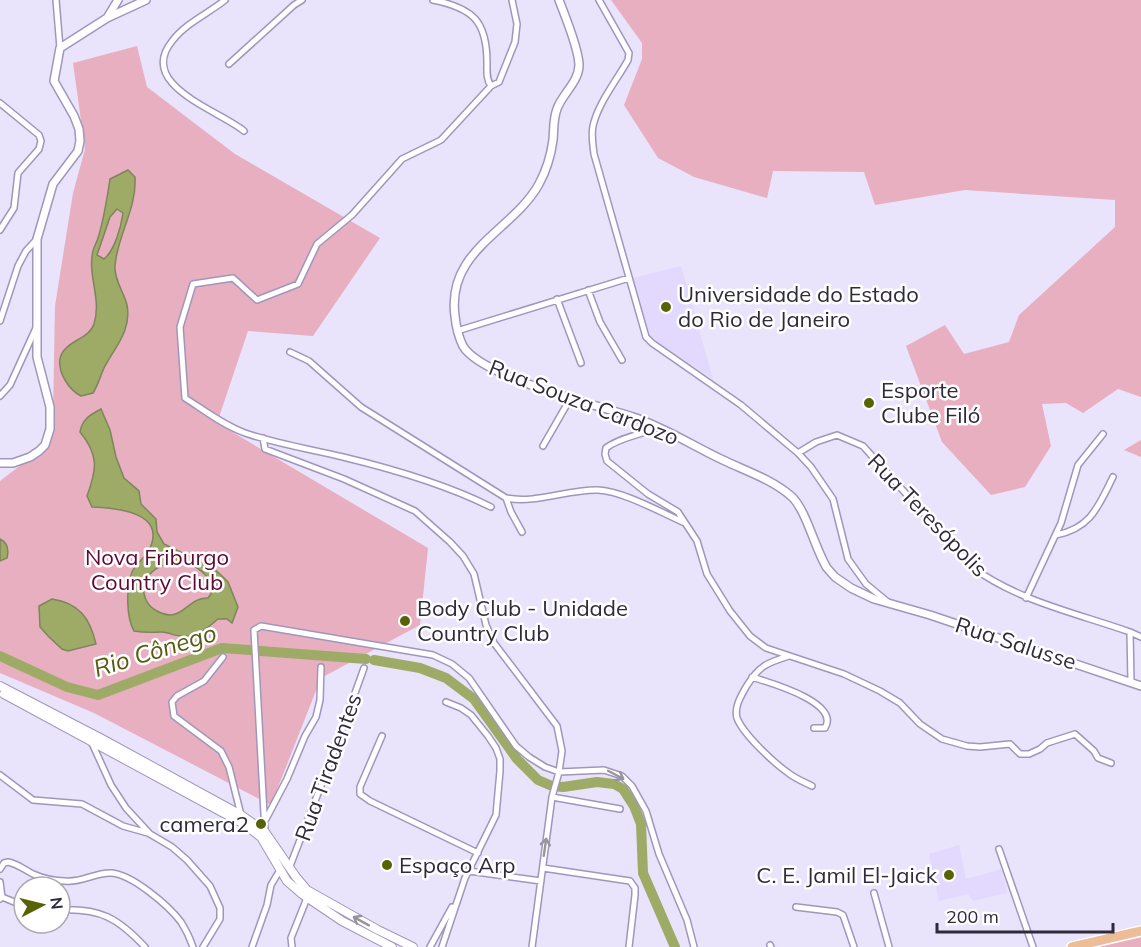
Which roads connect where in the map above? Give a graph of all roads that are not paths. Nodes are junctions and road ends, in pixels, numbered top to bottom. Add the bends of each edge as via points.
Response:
1 (56, 0) edge
2 (118, 0) edge
3 (146, 0) edge
4 (225, 0) edge
5 (302, 0) edge
6 (433, 0) edge
7 (512, 0) edge
8 (559, 0) edge
9 (599, 0) edge
10 (107, 18) junction
11 (60, 48) junction
12 (229, 64) dead end
13 (491, 86) junction
14 (0, 103) edge
15 (244, 131) dead end
16 (0, 230) edge
17 (37, 239) junction
18 (629, 278) junction
19 (588, 290) junction
20 (557, 299) junction
21 (0, 321) edge
22 (36, 326) junction
23 (457, 331) junction
24 (290, 352) dead end
25 (622, 360) dead end
26 (581, 363) dead end
27 (0, 396) edge
28 (570, 399) junction
29 (658, 427) junction
30 (1103, 434) dead end
31 (263, 438) junction
32 (543, 446) dead end
33 (798, 453) junction
34 (0, 463) edge
35 (1113, 477) dead end
36 (506, 498) junction
37 (491, 507) dead end
38 (687, 523) junction
39 (522, 532) dead end
40 (1056, 535) junction
41 (1026, 598) junction
42 (889, 603) junction
43 (1130, 632) junction
44 (1141, 637) edge
45 (789, 656) junction
46 (223, 657) dead end
47 (321, 668) dead end
48 (364, 668) dead end
49 (752, 677) junction
50 (1131, 682) junction
51 (0, 686) edge
52 (1141, 687) edge
53 (0, 692) edge
54 (446, 702) dead end
55 (814, 728) dead end
56 (90, 736) junction
57 (382, 736) dead end
58 (1112, 763) dead end
59 (0, 775) edge
60 (559, 775) junction
61 (812, 786) dead end
62 (552, 797) junction
63 (237, 798) junction
64 (228, 808) junction
65 (620, 809) dead end
66 (241, 815) junction
67 (265, 821) junction
68 (265, 832) junction
69 (150, 834) junction
70 (999, 849) dead end
71 (478, 853) junction
72 (290, 866) junction
73 (0, 868) edge
74 (543, 868) junction
75 (280, 870) junction
76 (469, 871) junction
77 (541, 881) junction
78 (0, 882) edge
79 (874, 893) dead end
80 (459, 895) junction
81 (1, 898) edge
82 (307, 898) junction
83 (796, 907) dead end
84 (72, 909) edge
85 (1141, 931) edge
86 (1091, 945) edge
87 (145, 947) edge
88 (193, 947) edge
89 (203, 947) edge
90 (252, 947) edge
91 (292, 947) edge
92 (392, 947) edge
93 (413, 947) edge
94 (430, 947) edge
95 (442, 947) edge
96 (532, 947) edge
97 (629, 947) edge
98 (694, 947) edge
99 (854, 947) edge
100 (889, 947) edge
101 (1033, 947) edge
102 (1072, 947) edge

1 - 11 street
2 - 10 street
3 - 10 street
4 - 15 street via 172,40 165,52 164,66 179,91
5 - 12 street
6 - 13 street via 455,4 470,13 482,29
7 - 13 street via 516,42 499,82
8 - 23 street, Rua Souza Cardozo via 578,58 578,72 557,109 553,141 539,184 463,267 453,306
9 - 18 street via 629,53 593,125 592,137
10 - 11 street
11 - 17 street via 54,81 74,116 80,141 78,151 53,184
13 - 31 street via 441,140 402,159 352,215 317,244 298,284 256,300 233,278 192,284 180,327 185,398 238,430
14 - 16 street via 39,135 40,141 39,149 18,173 14,208
17 - 21 street via 18,266
17 - 22 street
18 - 19 street
18 - 33 street via 646,337 733,399
19 - 20 street
19 - 25 street via 600,322
20 - 23 street
20 - 26 street
22 - 27 street via 10,385
22 - 34 street via 38,366 50,407 47,441 30,457
23 - 28 street, Rua Souza Cardozo via 464,348 483,363
24 - 36 street via 309,361 361,407
28 - 29 street, Rua Souza Cardozo
28 - 32 street
29 - 38 street via 611,444 605,454 632,482
29 - 42 street, Rua Souza Cardozo via 784,490 800,508 834,577
30 - 40 street via 1078,465
31 - 37 street via 411,476
31 - 60 street via 265,449 415,511 463,556 474,574 494,643 557,726 562,751
33 - 41 street, Rua Teresópolis via 837,435 863,446 972,567
33 - 42 street via 833,499 848,559 866,584
35 - 40 street via 1085,524
36 - 38 street via 600,490
36 - 39 street
38 - 45 street via 707,574 730,611 750,636 766,648
40 - 41 street
41 - 43 street, Rua Teresópolis
42 - 50 street, Rua Salusse
43 - 44 street, Rua Teresópolis
43 - 50 street
45 - 49 street via 766,664
45 - 58 street via 880,691 942,738 967,746 1010,744 1020,754 1029,754 1075,734 1098,758
46 - 63 street via 204,681 177,696 171,709 174,716 221,751
47 - 67 street via 316,717
48 - 72 street, Rua Tiradentes
49 - 55 street via 806,696 828,719 825,728
49 - 61 street via 740,698 737,717 770,757
50 - 52 street, Rua Salusse
51 - 56 main road
53 - 56 main road
54 - 71 street via 471,715 500,759 496,815
56 - 64 main road
56 - 69 street via 111,785
56 - 75 main road via 244,824 261,837
57 - 71 street via 360,794
59 - 69 street via 33,800 82,804 123,826
60 - 62 street
60 - 67 street via 516,746 469,678 452,664 433,655 261,626 254,630
60 -> 98 street via 604,770 622,776 632,786 646,811
62 - 65 street
74 -> 62 street
63 - 64 street
63 - 66 street
64 - 66 main road
66 - 68 main road
67 - 68 street
68 - 72 main road
69 - 89 street via 172,847 210,886 220,908 220,919
70 - 101 street
71 - 76 street
93 -> 72 main road via 313,893
73 - 88 street via 8,862 35,875 65,882 112,873 124,877 154,895 172,912
74 - 77 street
74 - 97 street via 630,881 635,895
75 - 82 main road
75 - 90 street via 271,885
76 - 77 street
76 - 80 street
77 - 96 street
78 - 81 street
79 - 100 street
80 - 94 street
80 - 95 street
82 - 91 street via 291,938
82 - 92 main road
83 - 99 street via 843,915
84 - 87 street via 106,915
85 - 86 main road
86 - 102 main road

